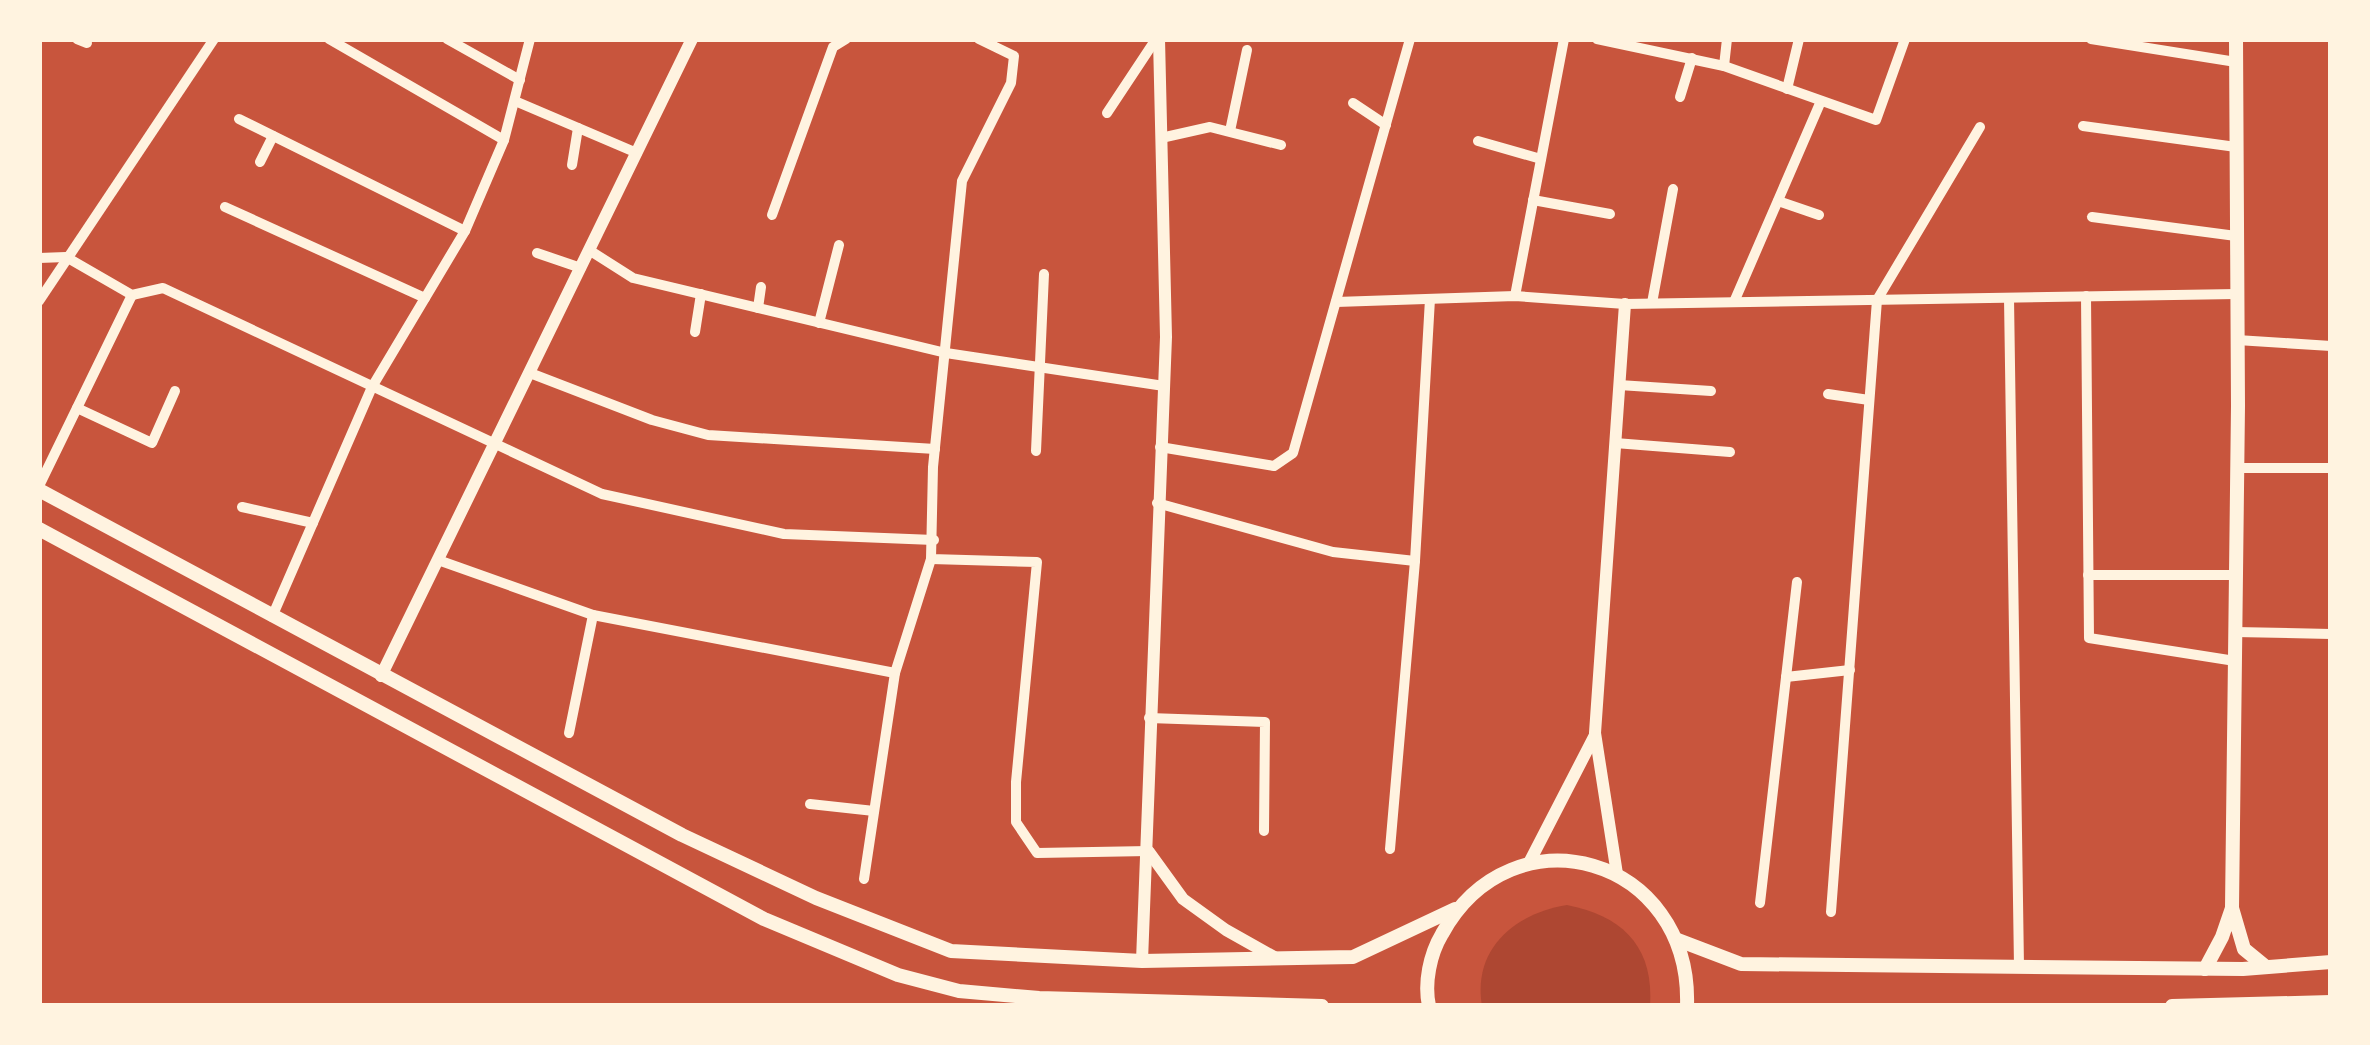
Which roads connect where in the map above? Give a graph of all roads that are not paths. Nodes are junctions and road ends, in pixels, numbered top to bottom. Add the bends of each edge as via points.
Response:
1 (214, 39) edge
2 (329, 39) edge
3 (530, 39) edge
4 (692, 39) edge
5 (846, 39) edge
6 (979, 39) edge
7 (1157, 39) edge
8 (1564, 39) edge
9 (1597, 39) edge
10 (1727, 39) edge
11 (1799, 39) edge
12 (1905, 39) edge
13 (2092, 39) edge
14 (2236, 39) edge
15 (1406, 40) edge
16 (454, 41) edge
17 (1247, 50) dead end
18 (1692, 58) junction
19 (2236, 62) junction
20 (1724, 66) junction
21 (520, 80) junction
22 (1787, 89) junction
23 (1680, 97) dead end
24 (514, 101) junction
25 (1821, 101) junction
26 (1353, 103) dead end
27 (1107, 113) dead end
28 (239, 119) dead end
29 (1386, 125) junction
30 (2083, 126) dead end
31 (578, 128) junction
32 (1980, 128) dead end
33 (1229, 131) junction
34 (273, 136) junction
35 (1161, 138) junction
36 (504, 140) junction
37 (1478, 141) dead end
38 (1281, 145) dead end
39 (2236, 147) junction
40 (637, 153) junction
41 (1541, 159) junction
42 (260, 162) dead end
43 (572, 165) dead end
44 (1673, 190) dead end
45 (1533, 200) junction
46 (1778, 201) junction
47 (225, 207) dead end
48 (1610, 214) dead end
49 (772, 215) dead end
50 (1819, 215) dead end
51 (2092, 217) dead end
52 (465, 231) junction
53 (2236, 236) junction
54 (839, 245) dead end
55 (590, 250) junction
56 (537, 253) dead end
57 (66, 257) junction
58 (39, 258) edge
59 (581, 268) junction
60 (1044, 274) dead end
61 (760, 287) dead end
62 (701, 294) junction
63 (2236, 294) junction
64 (132, 295) junction
65 (1515, 296) junction
66 (2086, 296) junction
67 (425, 298) junction
68 (2009, 298) junction
69 (1430, 299) junction
70 (1877, 299) junction
71 (39, 302) edge
72 (1336, 302) junction
73 (1734, 302) junction
74 (1652, 303) junction
75 (1625, 304) junction
76 (758, 308) junction
77 (819, 323) junction
78 (695, 332) dead end
79 (2237, 340) junction
80 (2331, 346) edge
81 (946, 353) junction
82 (1037, 367) junction
83 (530, 373) junction
84 (1619, 385) junction
85 (1164, 386) junction
86 (372, 387) junction
87 (175, 391) dead end
88 (1711, 391) dead end
89 (1828, 394) dead end
90 (1869, 400) junction
91 (77, 408) junction
92 (1615, 443) junction
93 (494, 445) junction
94 (1160, 448) junction
95 (934, 449) junction
96 (1036, 451) dead end
97 (1730, 452) dead end
98 (2331, 467) edge
99 (2237, 468) junction
100 (39, 488) edge
101 (1157, 502) junction
102 (242, 506) dead end
103 (313, 523) junction
104 (39, 529) edge
105 (934, 540) junction
106 (931, 559) junction
107 (438, 560) junction
108 (1415, 561) junction
109 (2088, 575) junction
110 (2235, 575) junction
111 (1797, 582) dead end
112 (593, 615) junction
113 (272, 617) junction
114 (2235, 632) junction
115 (2331, 634) edge
116 (2235, 661) junction
117 (1850, 670) junction
118 (895, 673) junction
119 (381, 676) junction
120 (1786, 677) junction
121 (367, 706) junction
122 (1149, 718) junction
123 (568, 733) dead end
124 (1595, 734) junction
125 (810, 804) dead end
126 (874, 811) junction
127 (1264, 831) dead end
128 (1390, 849) dead end
129 (1149, 851) junction
130 (1528, 863) junction
131 (1617, 874) junction
132 (864, 879) dead end
133 (1760, 903) dead end
134 (2232, 908) junction
135 (1455, 909) junction
136 (1832, 912) dead end
137 (1678, 940) junction
138 (1276, 958) junction
139 (1142, 961) junction
140 (2331, 962) edge
141 (2019, 967) junction
142 (2266, 967) junction
143 (2205, 968) junction
144 (2331, 1002) edge
145 (1322, 1006) edge
146 (1429, 1006) edge
147 (1687, 1006) edge
148 (2172, 1006) edge

1 - 57 street
2 - 36 street
3 - 21 street
4 - 40 street
5 - 49 street via 833,46
6 - 81 street via 1014,56 1011,83 962,181
7 - 27 street
7 - 35 street
8 - 41 street
9 - 18 street
10 - 20 street
11 - 22 street
12 - 25 street via 1876,120
13 - 19 street
14 - 19 main road
15 - 29 street
16 - 21 street
17 - 33 street
18 - 20 street
18 - 23 street
19 - 39 main road
20 - 22 street
21 - 24 street
22 - 25 street
24 - 31 street
24 - 36 street
25 - 46 street
26 - 29 street
28 - 34 street
29 - 72 street
30 - 39 street
31 - 40 street
31 - 43 street
32 - 70 street
33 - 35 street
33 - 38 street
34 - 42 street
34 - 52 street
35 - 85 street
36 - 52 street
37 - 41 street
39 - 53 main road
40 - 55 street
41 - 45 street
44 - 74 street
45 - 48 street
45 - 65 street
46 - 50 street
46 - 73 street
47 - 67 street
51 - 53 street
52 - 67 street
53 - 63 main road
54 - 77 street
55 - 59 street
55 - 62 street via 633,278
56 - 59 street
57 - 58 street
57 - 64 street
57 - 71 street
59 - 83 street
60 - 82 street
61 - 76 street
62 - 76 street
62 - 78 street
63 - 66 street
63 - 79 main road
64 - 86 street via 163,288
64 - 91 street
65 - 69 street
65 - 75 street
66 - 68 street
66 - 109 street
67 - 86 street
68 - 70 street
68 - 141 street
69 - 72 street
69 - 108 street
70 - 73 street
70 - 90 street
72 - 94 street via 1293,453 1274,466
73 - 74 street
74 - 75 street
75 - 84 street
76 - 77 street
77 - 81 street
79 - 80 street
79 - 99 main road
81 - 82 street
81 - 95 street
82 - 85 street
82 - 96 street
83 - 93 street
83 - 95 street via 708,434
84 - 88 street
84 - 92 street
85 - 94 street
86 - 93 street
86 - 103 street
87 - 91 street via 152,443
89 - 90 street
90 - 117 street
91 - 100 street
92 - 97 street
92 - 124 street
93 - 105 street via 602,494 784,534
93 - 107 street
94 - 101 street
95 - 105 street
98 - 99 street
99 - 110 main road
100 - 113 main road
101 - 108 street via 1334,552
101 - 122 street
102 - 103 street
103 - 113 street
104 - 121 main road
105 - 106 street
106 - 118 street
106 - 129 street via 1037,562 1016,782 1016,822 1037,853
107 - 112 street
107 - 119 street
108 - 128 street
109 - 110 street
109 - 116 street via 2089,638
110 - 114 main road
111 - 120 street
112 - 118 street
112 - 123 street
113 - 119 main road
114 - 115 street
114 - 116 main road
116 - 134 main road
117 - 120 street
117 - 136 street
118 - 126 street
119 - 121 main road
119 - 139 main road via 682,835 951,951
120 - 133 street
121 - 145 main road via 764,920 898,975 959,991 1040,998
122 - 127 street via 1265,722
122 - 129 street
124 - 130 street
124 - 131 street
125 - 126 street
126 - 132 street
129 - 138 street via 1183,898
129 - 139 street
130 - 131 main road via 1574,861
130 - 135 main road via 1488,880
131 - 137 main road via 1642,891
134 - 142 main road via 2244,949
134 - 143 main road
135 - 138 main road via 1353,957
135 - 146 main road via 1433,949
137 - 141 main road via 1741,964
137 - 147 main road
138 - 139 main road
140 - 142 main road
141 - 143 main road
142 - 143 main road
144 - 148 main road

